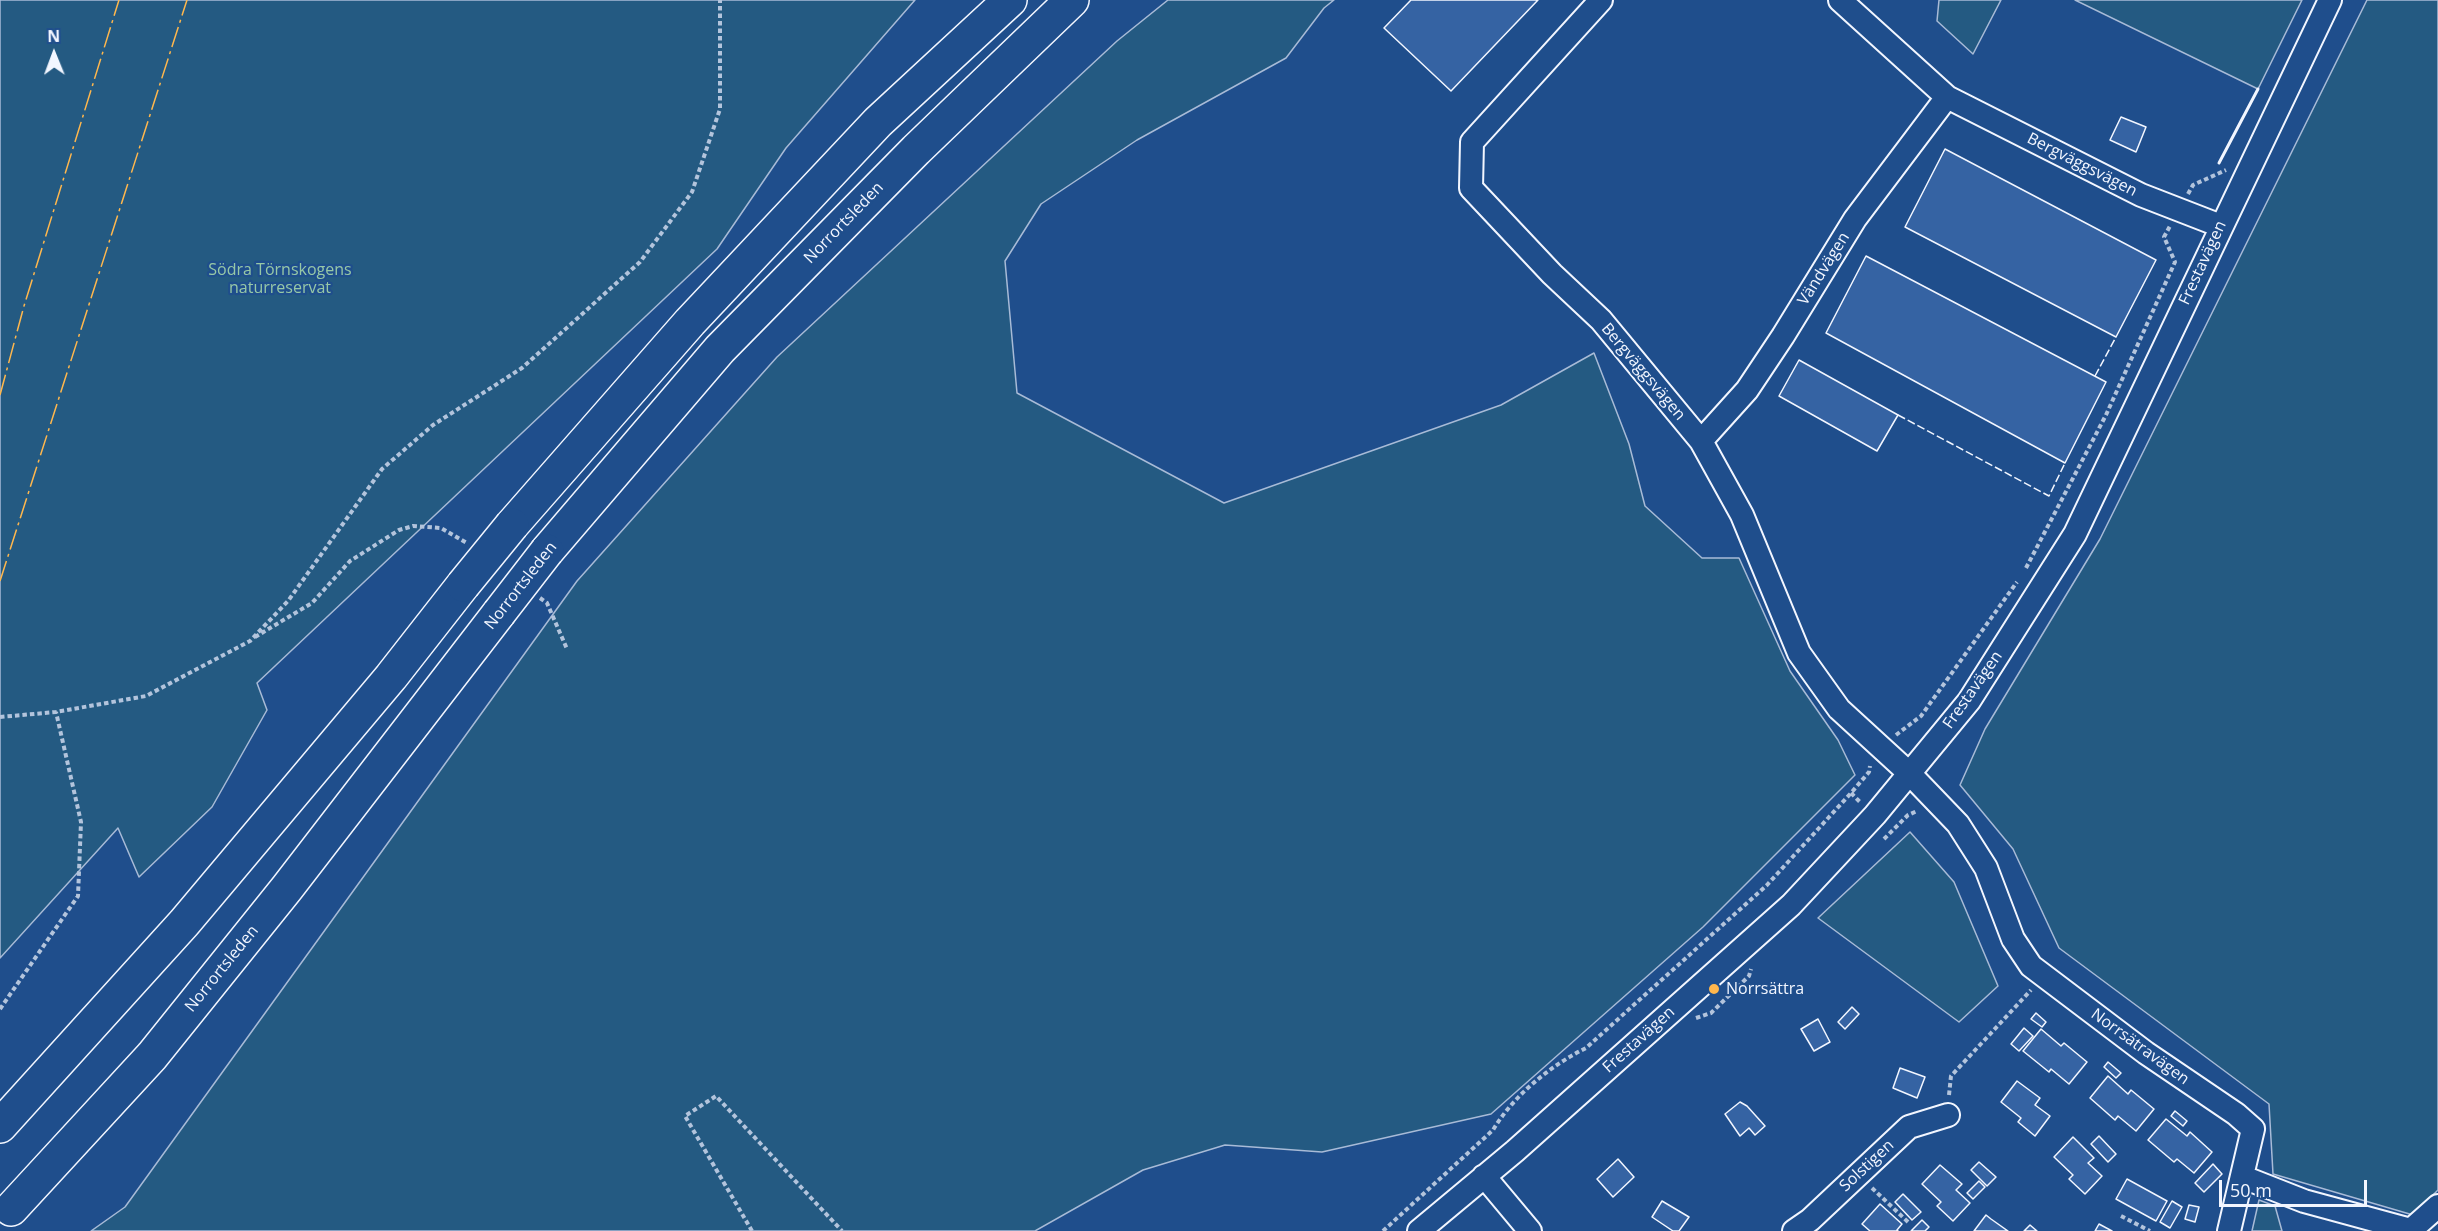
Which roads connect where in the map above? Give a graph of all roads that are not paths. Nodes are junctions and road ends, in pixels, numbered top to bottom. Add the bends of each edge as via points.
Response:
1 (1010, 0) edge
2 (1072, 0) edge
3 (1601, 0) edge
4 (1840, 0) edge
5 (2330, 0) edge
6 (1947, 97) junction
7 (2221, 226) junction
8 (1701, 441) junction
9 (1910, 774) junction
10 (1948, 1115) road end
11 (0, 1126) edge
12 (1484, 1176) junction
13 (2243, 1177) junction
14 (2438, 1206) edge
15 (11, 1209) dead end
16 (1808, 1227) edge
17 (1419, 1231) edge
18 (1530, 1231) edge
19 (2229, 1231) edge
20 (2411, 1231) edge

1 - 11 highway, bridge via 870,131 690,322 512,525 184,923
2 - 15 highway, Norrortsleden, bridge via 916,150 720,349 547,551 152,1056
3 - 8 street, Bergväggsvägen via 1472,142 1471,188 1600,320
4 - 6 street, Bergväggsvägen
5 - 7 street, Frestavägen
6 - 7 street, Bergväggsvägen via 2141,195
6 - 8 street, Vändvägen via 1855,219 1747,390
7 - 9 street, Frestavägen via 2076,534 1969,701
8 - 9 street, Bergväggsvägen via 1742,515 1799,653 1839,709
9 - 12 street, Frestavägen via 1791,905
9 - 13 street, Norrsätravägen via 1958,824 1986,868 2013,939 2031,966 2253,1129
10 - 16 street, Solstigen via 1909,1127
12 - 17 street, Frestavägen
12 - 18 street
13 - 19 street
13 - 20 street via 2304,1201
14 - 20 street

